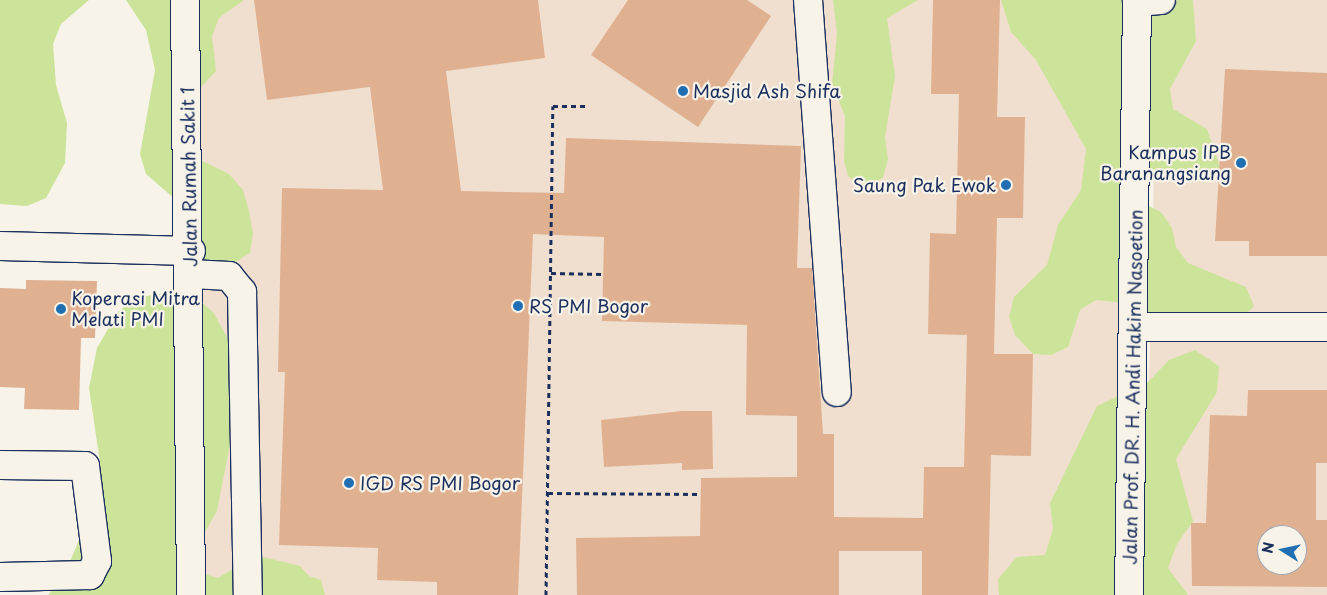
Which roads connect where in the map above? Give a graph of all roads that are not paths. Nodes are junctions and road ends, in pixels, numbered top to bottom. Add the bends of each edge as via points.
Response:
1 (185, 0) edge
2 (808, 0) edge
3 (1145, 0) edge
4 (0, 246) edge
5 (191, 262) junction
6 (1136, 326) junction
7 (1327, 327) edge
8 (837, 392) dead end
9 (0, 465) edge
10 (0, 577) edge
11 (191, 595) edge
12 (248, 595) edge
13 (1129, 595) edge

1 - 5 street, Jalan Rumah Sakit 1
2 - 8 street
3 - 6 street, Jalan Prof. DR. H. Andi Hakim Nasoetion
4 - 5 street
5 - 11 street, Jalan Rumah Sakit 1
5 - 12 street via 229,276 242,292
6 - 7 street
6 - 13 street, Jalan Prof. DR. H. Andi Hakim Nasoetion
9 - 10 street via 85,466 97,561 90,575

